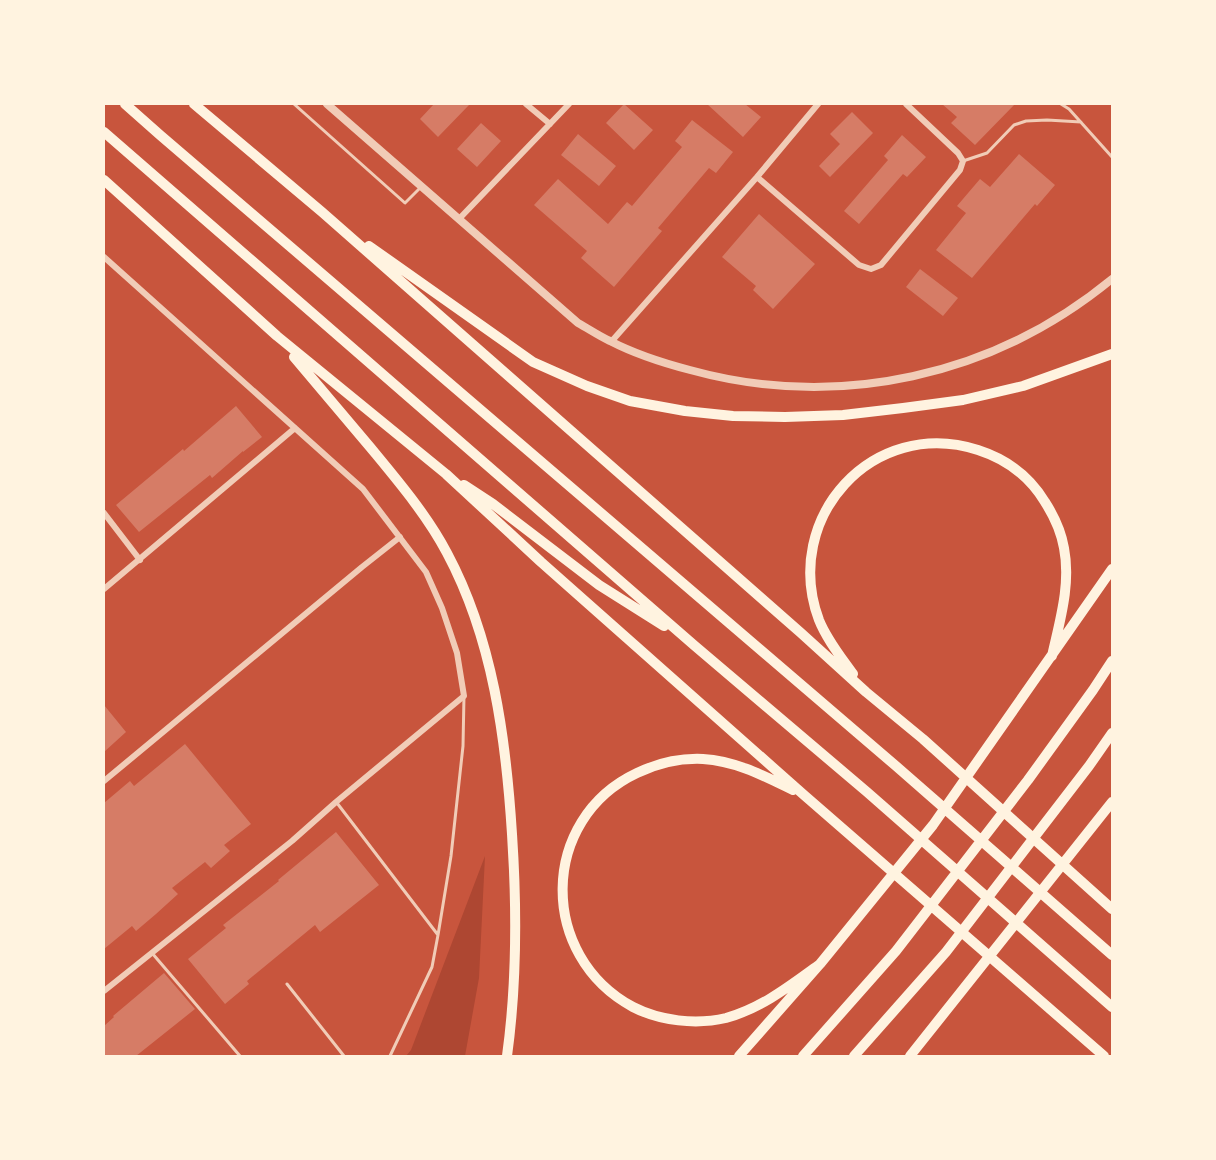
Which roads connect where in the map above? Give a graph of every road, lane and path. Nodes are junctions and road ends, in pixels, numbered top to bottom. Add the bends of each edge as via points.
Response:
1 (125, 104) edge
2 (135, 104) edge
3 (195, 104) edge
4 (294, 104) edge
5 (327, 104) edge
6 (526, 104) edge
7 (569, 104) edge
8 (818, 104) edge
9 (906, 104) edge
10 (1062, 104) edge
11 (1081, 122) junction
12 (550, 124) junction
13 (104, 132) edge
14 (160, 135) junction
15 (1113, 158) edge
16 (963, 161) junction
17 (757, 177) junction
18 (104, 180) edge
19 (422, 186) junction
20 (322, 212) junction
21 (459, 219) junction
22 (104, 257) edge
23 (1113, 279) edge
24 (277, 336) junction
25 (611, 342) junction
26 (1113, 354) edge
27 (295, 428) junction
28 (446, 474) junction
29 (104, 513) edge
30 (400, 537) junction
31 (140, 560) junction
32 (1113, 569) edge
33 (104, 590) edge
34 (695, 646) junction
35 (1052, 656) junction
36 (1113, 661) edge
37 (866, 692) junction
38 (464, 696) junction
39 (1113, 733) edge
40 (104, 781) edge
41 (804, 795) junction
42 (336, 802) junction
43 (1113, 802) edge
44 (1113, 909) edge
45 (438, 935) junction
46 (151, 952) junction
47 (1113, 955) edge
48 (820, 964) junction
49 (287, 984) dead end
50 (104, 991) edge
51 (1113, 1007) edge
52 (1064, 1022) junction
53 (913, 1054) edge
54 (240, 1056) edge
55 (344, 1056) edge
56 (390, 1056) edge
57 (507, 1056) edge
58 (739, 1056) edge
59 (803, 1056) edge
60 (854, 1056) edge
61 (1093, 1056) edge
62 (1104, 1056) edge

1 - 14 highway
2 - 14 highway
3 - 20 highway
4 - 19 lane via 405,203
5 - 19 street
6 - 12 street
7 - 12 street
8 - 17 street
9 - 16 street
10 - 11 lane
11 - 15 lane
11 - 16 lane via 1026,121 1014,125 987,153
12 - 21 street
13 - 34 highway
14 - 47 highway
16 - 17 street via 960,170 881,265 871,269 859,265
17 - 25 street
18 - 24 highway
19 - 21 street
20 - 26 highway via 533,362 630,401 685,411 785,417 903,408 1023,386
20 - 37 highway
21 - 25 street via 578,323
22 - 27 street
23 - 25 street via 1042,329 991,353 938,371 884,382 772,386 717,378 663,363
24 - 28 highway
24 - 57 highway via 427,519 461,580 474,614 499,713 510,804 515,943
27 - 30 street via 363,489
27 - 31 street
28 - 34 highway via 487,499 599,585
28 - 41 highway
29 - 31 street
30 - 38 street via 426,573 442,608 457,653
30 - 40 street
31 - 33 street
32 - 35 highway
34 - 51 highway
35 - 37 highway via 1067,570 1062,536 1043,498 1014,467 985,452 950,444 915,445 878,458 844,484 824,512 812,547 810,581 820,621
35 - 48 highway via 933,825
36 - 59 highway via 1028,780 896,951
37 - 44 highway
38 - 42 street
38 - 45 lane via 463,746
39 - 60 highway via 946,952
41 - 48 highway via 754,771 717,760 654,765 611,788 592,806 577,829 565,863 563,902 572,940 594,976 629,1005 663,1018 701,1022 737,1014 770,999
41 - 52 highway
42 - 45 lane
42 - 46 street
43 - 53 highway
45 - 56 lane via 432,967
46 - 50 street
46 - 54 lane
48 - 58 highway
49 - 55 lane
52 - 61 highway
52 - 62 highway

